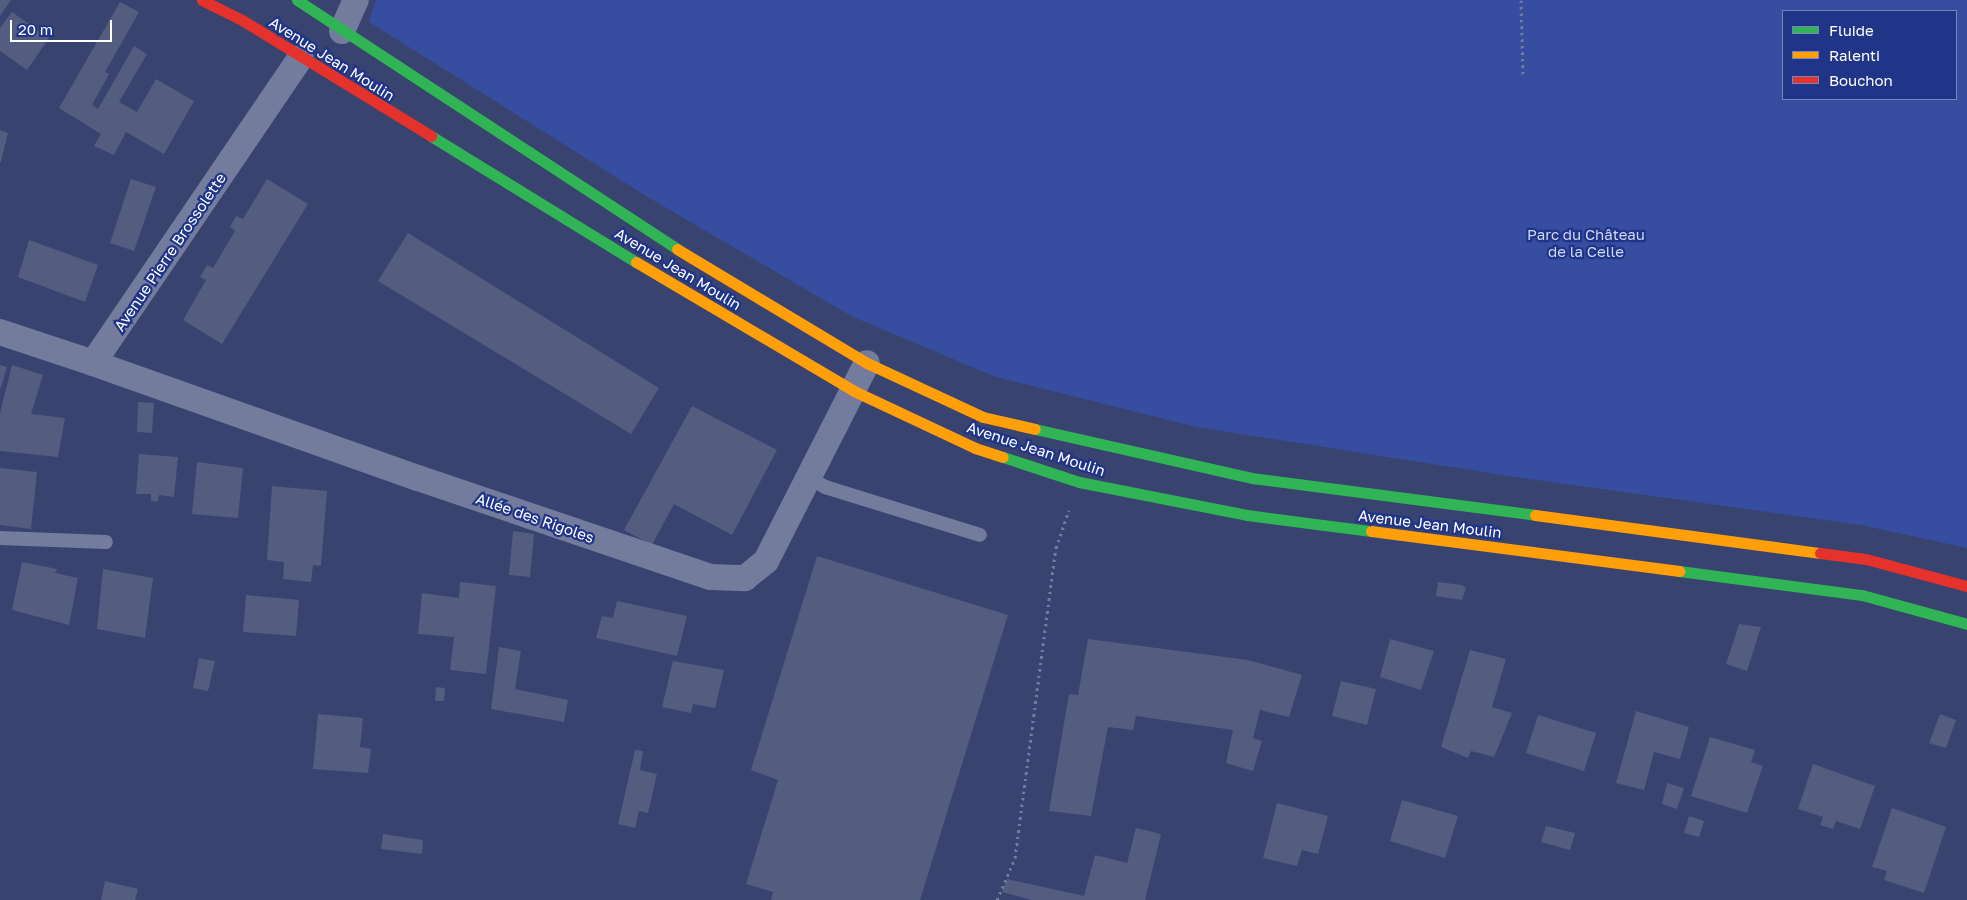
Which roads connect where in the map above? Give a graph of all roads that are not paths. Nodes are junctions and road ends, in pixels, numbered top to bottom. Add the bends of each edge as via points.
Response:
1 (202, 0) edge
2 (297, 0) edge
3 (356, 0) edge
4 (342, 31) junction
5 (300, 58) junction
6 (0, 332) edge
7 (93, 362) junction
8 (867, 363) junction
9 (854, 391) junction
10 (809, 478) junction
11 (980, 535) dead end
12 (0, 538) edge
13 (106, 542) dead end
14 (1967, 586) edge
15 (1967, 624) edge

1 - 5 main road, Avenue Jean Moulin via 242,20
2 - 4 main road, Avenue Jean Moulin
3 - 4 street
4 - 8 main road, Avenue Jean Moulin via 654,235
5 - 7 street, Avenue Pierre Brossolette
5 - 9 main road, Avenue Jean Moulin
6 - 7 street
7 - 10 street, Allée des Rigoles via 418,478 712,577 745,578 766,561
8 - 9 street, Allée des Rigoles
8 - 14 main road, Avenue Jean Moulin via 983,416 1252,478 1866,559
9 - 10 street, Allée des Rigoles
9 - 15 main road, Avenue Jean Moulin via 975,448 1079,482 1247,514 1862,596
10 - 11 lane via 825,487
12 - 13 lane

